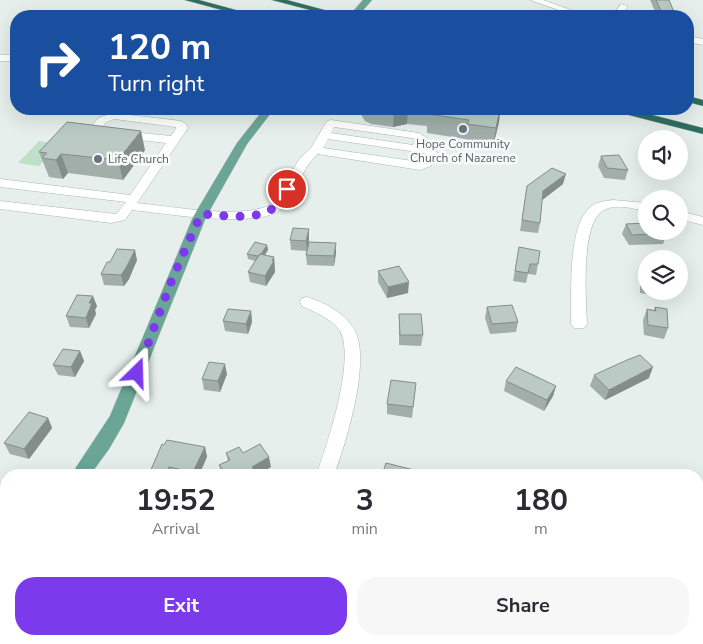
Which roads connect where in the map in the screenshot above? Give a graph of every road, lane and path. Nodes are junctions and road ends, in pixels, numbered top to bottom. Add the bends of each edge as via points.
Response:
1 (189, 0) edge
2 (276, 0) edge
3 (534, 0) edge
4 (624, 6) dead end
5 (230, 10) edge
6 (318, 10) edge
7 (565, 10) edge
8 (621, 10) edge
9 (264, 115) edge
10 (640, 115) edge
11 (703, 131) edge
12 (324, 135) junction
13 (174, 140) junction
14 (418, 148) junction
15 (316, 150) junction
16 (0, 183) edge
17 (131, 202) junction
18 (0, 205) edge
19 (638, 205) edge
20 (201, 214) junction
21 (688, 217) edge
22 (703, 221) edge
23 (307, 302) dead end
24 (578, 324) dead end
25 (84, 469) edge
26 (327, 469) edge

1 - 5 highway
2 - 6 highway
3 - 7 street
4 - 8 street
9 - 20 main road via 240,145
10 - 11 highway
12 - 14 street
12 - 14 street via 330,123 420,136
12 - 15 street
13 - 13 street via 183,126 177,122 113,116 102,120 95,130
13 - 17 street
14 - 15 street via 431,152 427,164 420,166
15 - 20 street via 306,158 278,205 271,210 252,215
16 - 17 street
17 - 18 street via 120,217 111,219
17 - 20 street
19 - 24 street via 611,204 589,216 581,235
20 - 25 main road via 118,418
21 - 22 street
23 - 26 street via 344,325 351,341 344,412

